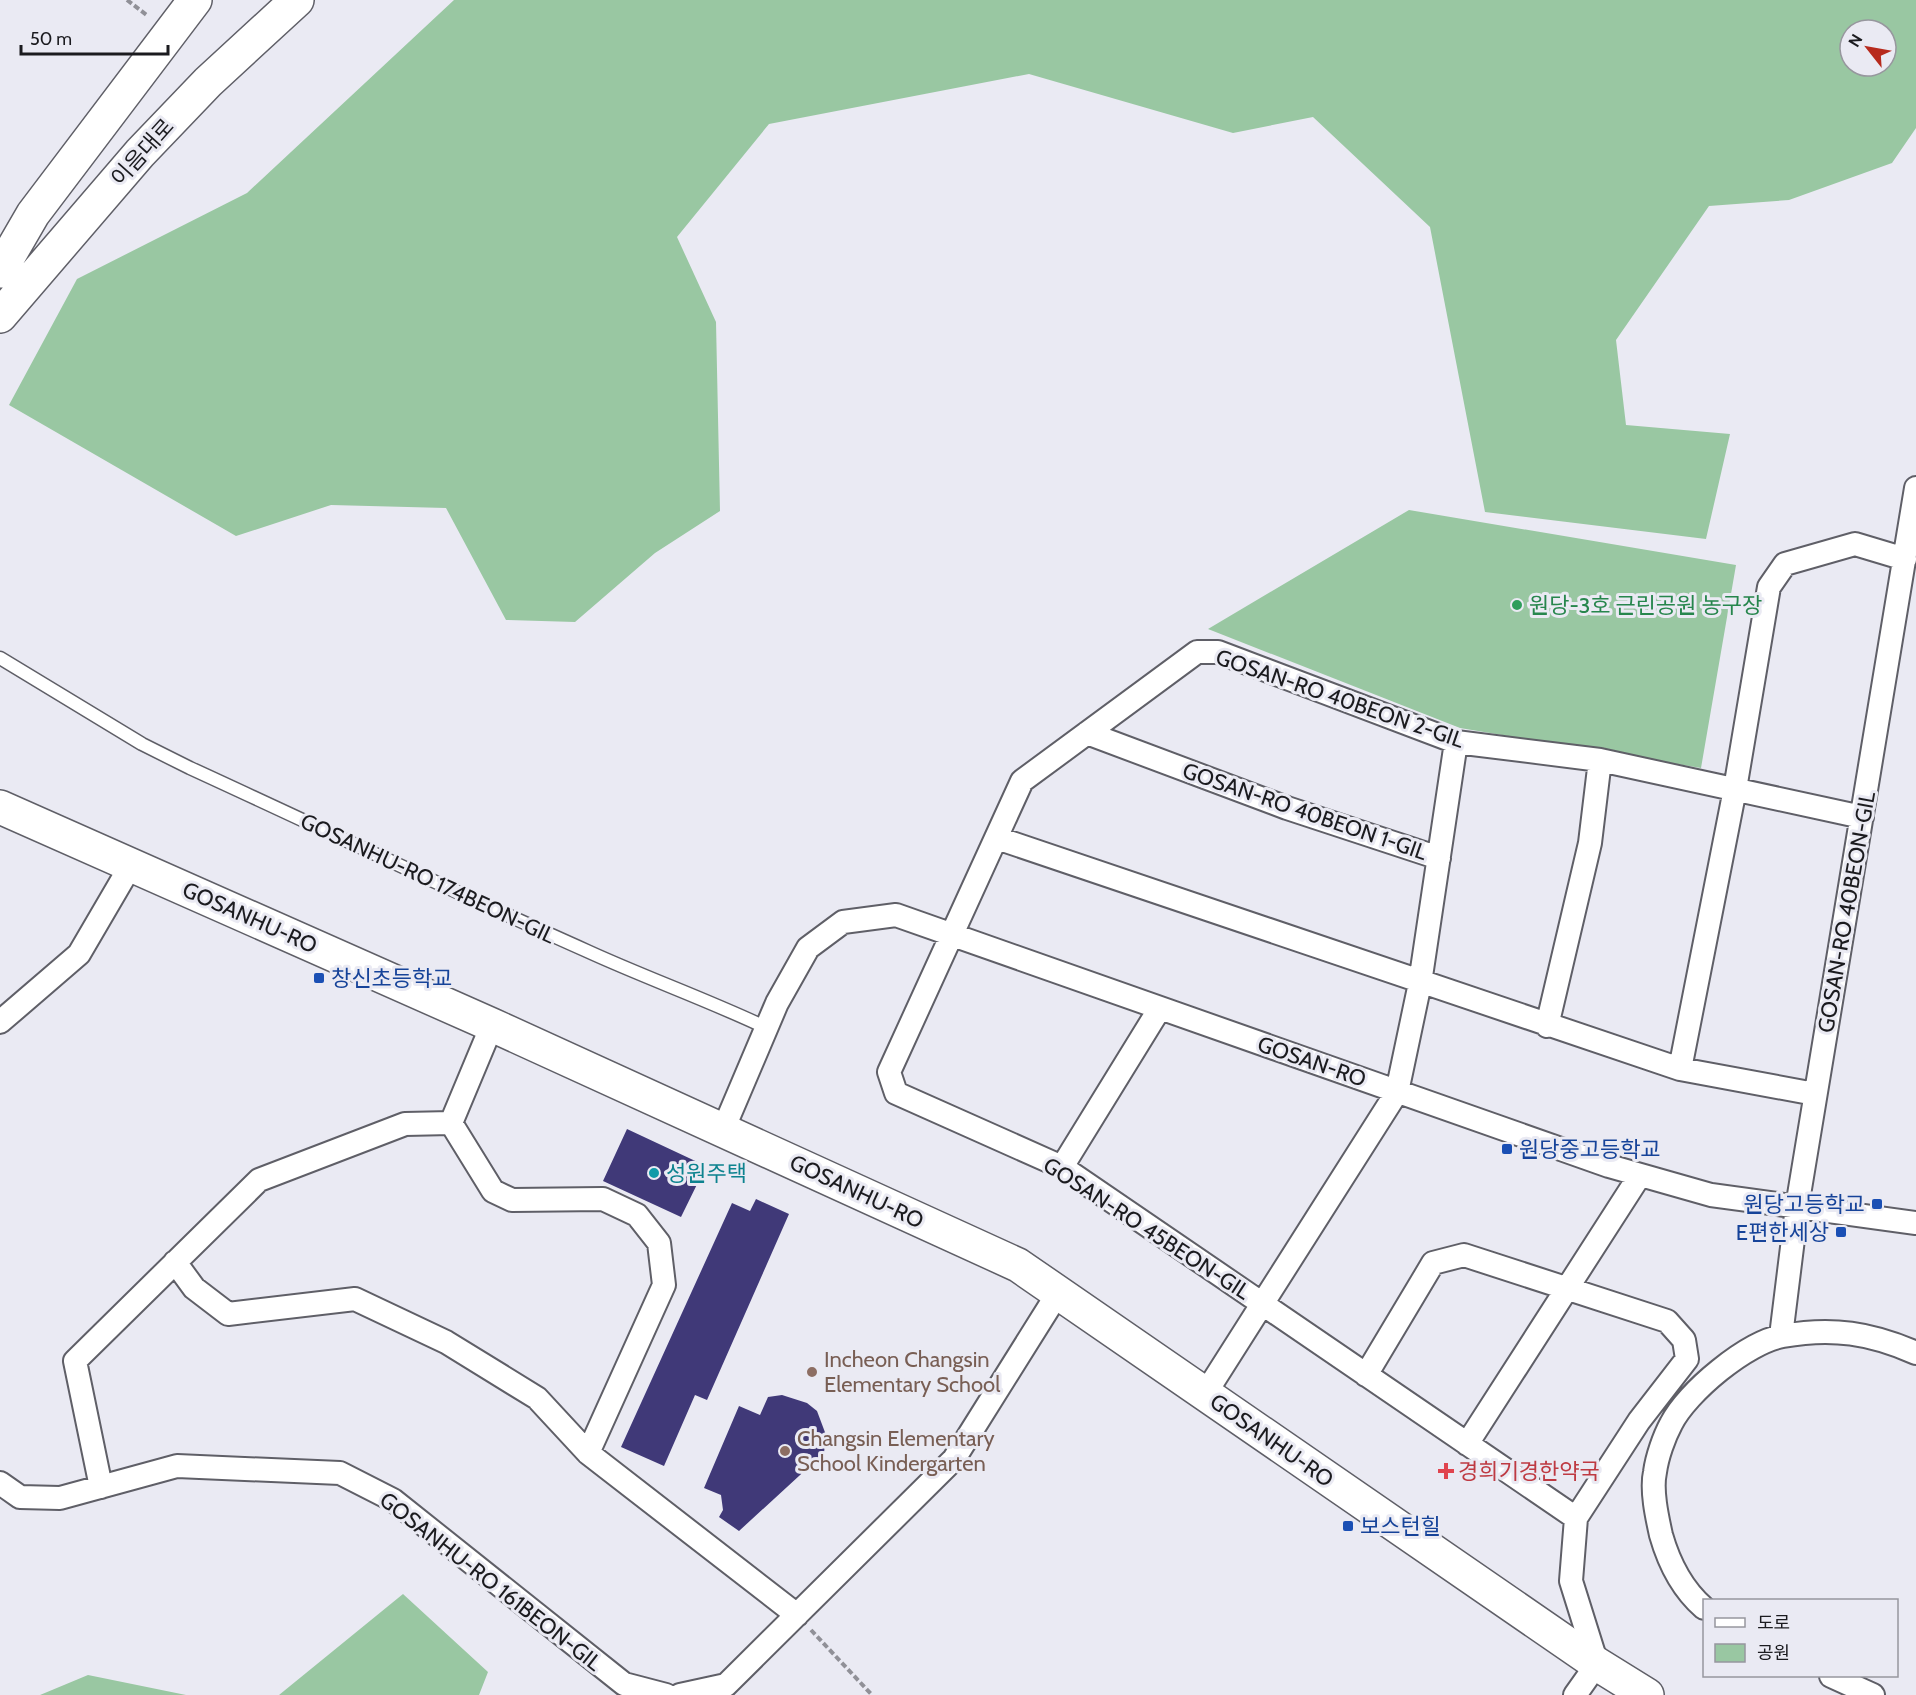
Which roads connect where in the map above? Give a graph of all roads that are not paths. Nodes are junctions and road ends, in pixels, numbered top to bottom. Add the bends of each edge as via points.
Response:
1 (195, 0) edge
2 (297, 0) edge
3 (0, 271) edge
4 (0, 316) edge
5 (1916, 488) edge
6 (1905, 559) junction
7 (0, 658) edge
8 (1087, 733) junction
9 (1456, 742) junction
10 (1600, 760) junction
11 (1735, 789) junction
12 (0, 807) edge
13 (1862, 817) junction
14 (997, 838) junction
15 (1439, 858) junction
16 (131, 865) junction
17 (954, 935) junction
18 (1420, 982) junction
19 (1160, 1008) junction
20 (0, 1022) edge
21 (492, 1025) junction
22 (1547, 1026) junction
23 (767, 1028) junction
24 (1680, 1070) junction
25 (1398, 1092) junction
26 (1815, 1094) junction
27 (451, 1123) junction
28 (723, 1130) junction
29 (1062, 1167) junction
30 (1640, 1175) junction
31 (1797, 1207) junction
32 (1916, 1223) edge
33 (176, 1262) junction
34 (1565, 1288) junction
35 (1058, 1293) junction
36 (1263, 1305) junction
37 (1781, 1336) junction
38 (1916, 1353) edge
39 (1366, 1375) junction
40 (1205, 1394) junction
41 (1467, 1444) junction
42 (588, 1453) junction
43 (0, 1483) edge
44 (101, 1487) junction
45 (1576, 1518) junction
46 (1703, 1607) edge
47 (797, 1615) junction
48 (1597, 1664) junction
49 (1833, 1677) edge
50 (666, 1695) edge
51 (680, 1695) edge
52 (1575, 1695) edge
53 (1647, 1695) edge
54 (1873, 1695) edge

1 - 3 main road, 이음대로 via 33,214
2 - 4 main road, 이음대로 via 208,82 140,153
5 - 6 street, GOSAN-RO 40BEON-GIL
6 - 11 street via 1854,544 1785,564 1769,587
6 - 13 street, GOSAN-RO 40BEON-GIL
7 - 23 lane, GOSANHU-RO 174BEON-GIL via 142,744 190,768 637,974
8 - 9 street, GOSAN-RO 40BEON 2-GIL via 1197,652 1218,652
8 - 14 street, GOSAN-RO 40BEON 2-GIL via 1022,781
8 - 15 street, GOSAN-RO 40BEON 1-GIL via 1287,808
9 - 10 street, GOSAN-RO 40BEON 2-GIL
9 - 15 street
10 - 11 street, GOSAN-RO 40BEON 2-GIL
10 - 22 street via 1590,843
11 - 13 street, GOSAN-RO 40BEON 2-GIL
11 - 24 street
12 - 16 main road, GOSANHU-RO
13 - 26 street, GOSAN-RO 40BEON-GIL
14 - 17 street, GOSAN-RO 40BEON 2-GIL
14 - 18 street
15 - 18 street, GOSAN-RO 40BEON 1-GIL
16 - 20 street via 79,954
16 - 21 main road, GOSANHU-RO
17 - 19 street, GOSAN-RO
17 - 23 street, GOSAN-RO via 896,915 843,922 808,948
17 - 29 street, GOSAN-RO 45BEON-GIL via 890,1072 896,1093
18 - 22 street
18 - 25 street, GOSAN-RO 40BEON 1-GIL
19 - 25 street, GOSAN-RO
19 - 29 street
21 - 27 street
21 - 28 main road, GOSANHU-RO
22 - 24 street
23 - 28 street
24 - 26 street
25 - 30 street, GOSAN-RO
25 - 36 street
26 - 31 street, GOSAN-RO 40BEON-GIL
27 - 33 street via 405,1124 259,1180
27 - 42 street via 494,1191 512,1200 603,1199 637,1215 659,1243 664,1285
28 - 35 main road, GOSANHU-RO via 1018,1265
29 - 36 street, GOSAN-RO 45BEON-GIL
30 - 31 street, GOSAN-RO via 1712,1195
30 - 34 street
31 - 32 street, GOSAN-RO
31 - 37 street, GOSAN-RO 40BEON-GIL
33 - 42 street via 194,1288 228,1314 355,1299 446,1342 537,1398
33 - 44 street via 75,1361
34 - 39 street via 1464,1255 1433,1263
34 - 41 street
34 - 45 street via 1667,1321 1684,1340 1687,1359 1639,1421
35 - 40 main road, GOSANHU-RO
35 - 47 street via 954,1459
36 - 39 street, GOSAN-RO 45BEON-GIL
36 - 40 street
37 - 38 street via 1844,1330
37 - 46 street via 1744,1353 1708,1379 1671,1423 1654,1473 1658,1523 1669,1561 1693,1599
39 - 41 street, GOSAN-RO 45BEON-GIL
40 - 48 main road, GOSANHU-RO
41 - 45 street, GOSAN-RO 45BEON-GIL
42 - 47 street
43 - 44 street, GOSANHU-RO 161BEON-GIL via 20,1497 60,1498
44 - 50 street, GOSANHU-RO 161BEON-GIL via 177,1466 340,1473 393,1500 624,1684
45 - 48 street via 1571,1581
47 - 51 street via 726,1685
48 - 52 street
48 - 53 main road, GOSANHU-RO
49 - 54 street

